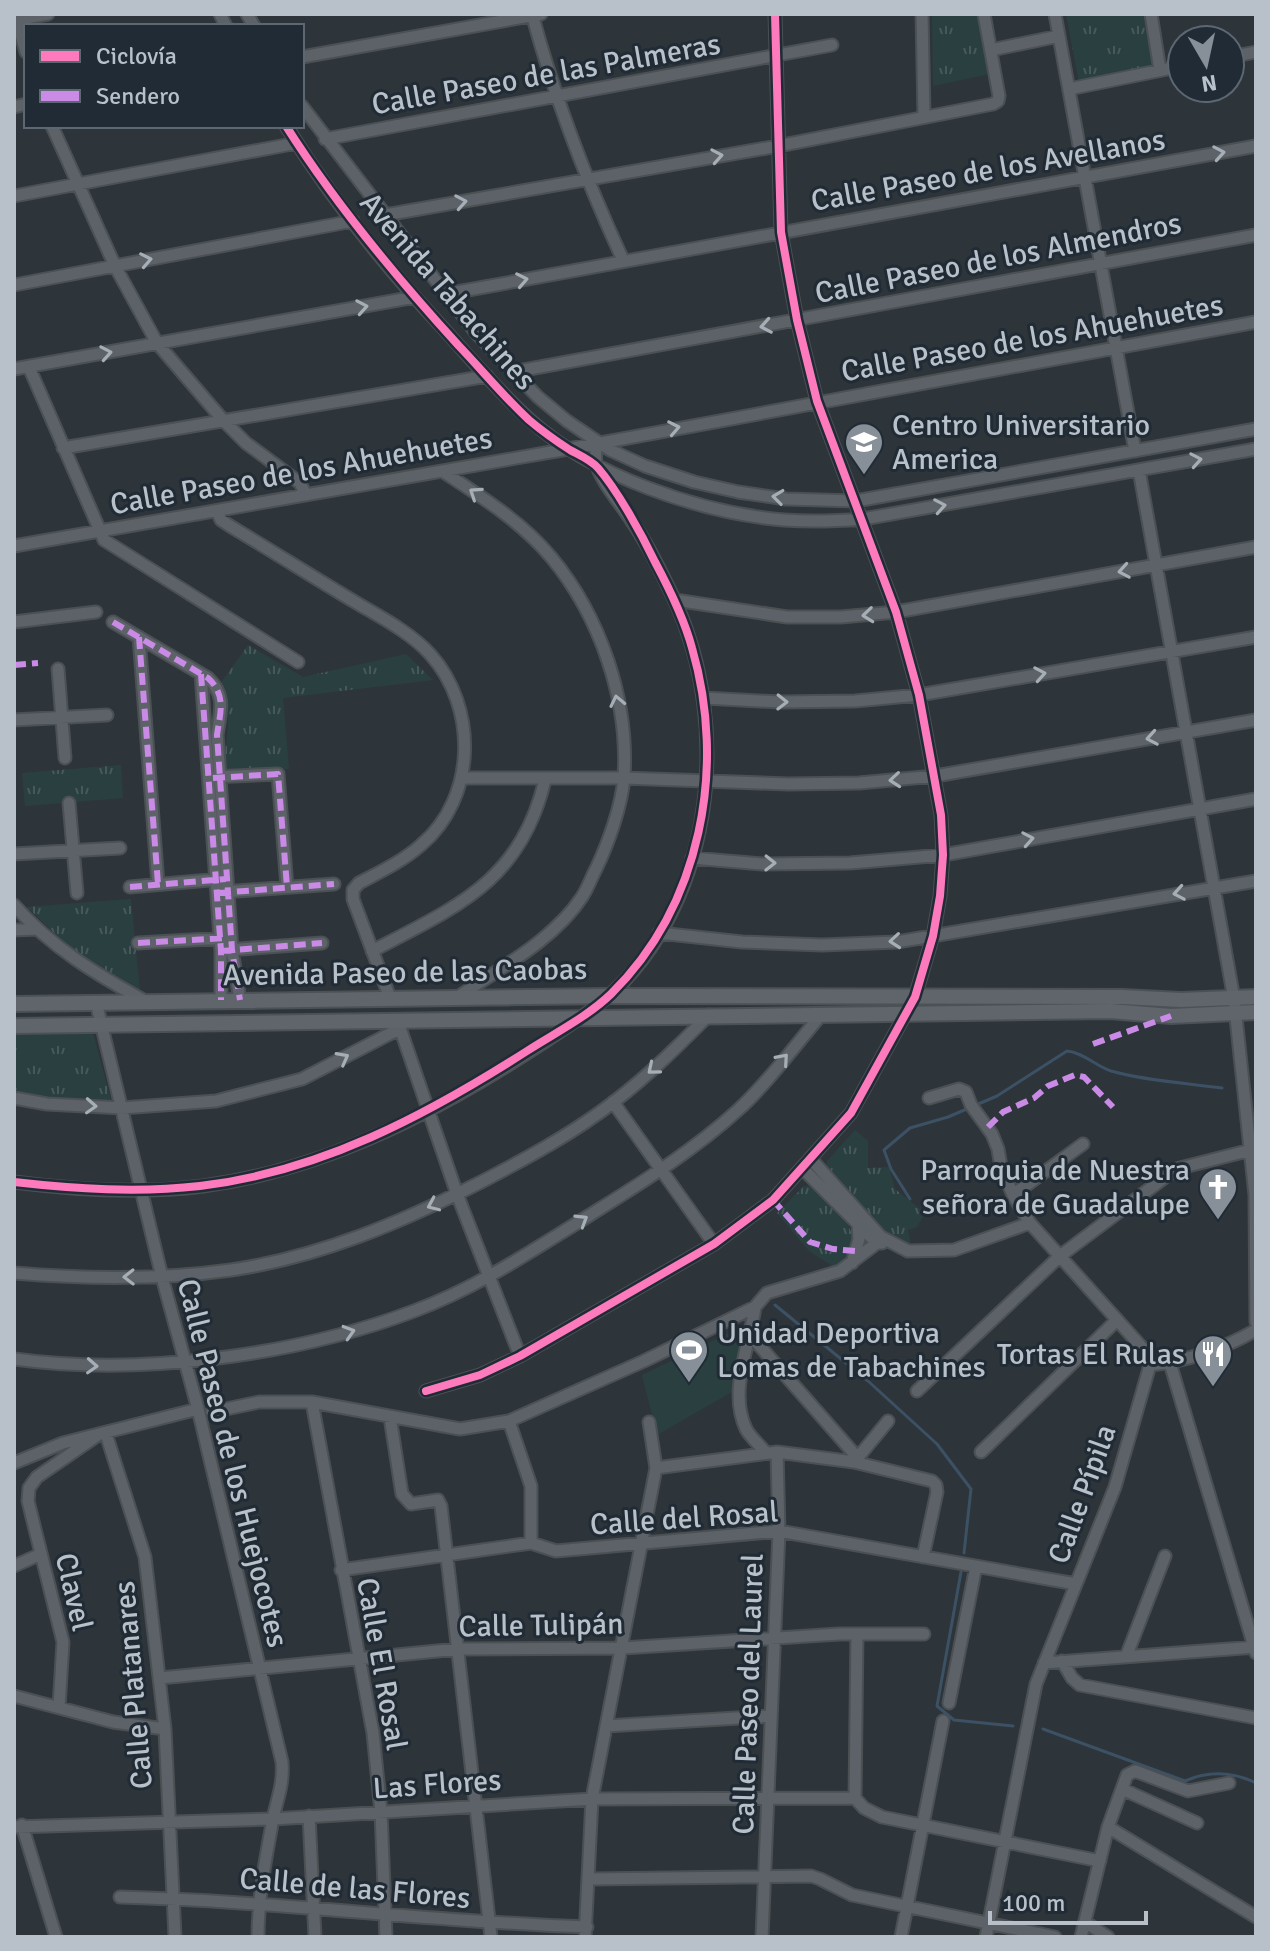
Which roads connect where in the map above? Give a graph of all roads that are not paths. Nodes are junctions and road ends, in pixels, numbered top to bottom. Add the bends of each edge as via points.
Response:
1 (48, 14) edge
2 (775, 14) edge
3 (922, 14) edge
4 (984, 14) edge
5 (1055, 14) edge
6 (1151, 14) edge
7 (535, 15) edge
8 (15, 18) edge
9 (1059, 36) junction
10 (832, 45) dead end
11 (24, 46) edge
12 (991, 50) junction
13 (776, 56) junction
14 (304, 57) edge
15 (1166, 69) edge
16 (1160, 70) junction
17 (1069, 89) junction
18 (556, 97) junction
19 (924, 116) junction
20 (306, 117) edge
21 (53, 128) edge
22 (287, 128) edge
23 (325, 139) junction
24 (297, 143) junction
25 (778, 146) junction
26 (1256, 146) edge
27 (1085, 177) junction
28 (586, 180) junction
29 (79, 185) junction
30 (14, 196) edge
31 (385, 215) junction
32 (353, 221) junction
33 (781, 232) junction
34 (1256, 235) edge
35 (623, 260) junction
36 (1101, 263) junction
37 (115, 266) junction
38 (14, 285) edge
39 (446, 294) junction
40 (415, 297) junction
41 (797, 320) junction
42 (1256, 322) edge
43 (476, 333) junction
44 (157, 343) junction
45 (459, 346) junction
46 (1116, 347) junction
47 (29, 367) junction
48 (14, 369) edge
49 (513, 372) junction
50 (487, 376) junction
51 (817, 401) junction
52 (223, 420) junction
53 (1256, 429) edge
54 (597, 442) junction
55 (63, 448) junction
56 (568, 449) junction
57 (1256, 449) edge
58 (1135, 451) junction
59 (596, 465) junction
60 (1139, 470) junction
61 (442, 471) junction
62 (306, 495) junction
63 (856, 501) junction
64 (217, 511) junction
65 (863, 519) junction
66 (98, 531) junction
67 (14, 546) edge
68 (1256, 547) edge
69 (1156, 565) junction
70 (675, 600) junction
71 (96, 612) dead end
72 (896, 612) junction
73 (14, 622) edge
74 (113, 622) dead end
75 (139, 637) junction
76 (1256, 637) edge
77 (1172, 652) junction
78 (298, 662) dead end
79 (58, 669) dead end
80 (201, 674) junction
81 (919, 695) junction
82 (704, 698) junction
83 (107, 715) dead end
84 (62, 718) junction
85 (14, 720) edge
86 (1256, 720) edge
87 (1186, 732) junction
88 (65, 758) dead end
89 (935, 776) junction
90 (214, 777) junction
91 (463, 778) junction
92 (624, 778) junction
93 (545, 780) junction
94 (708, 781) junction
95 (1256, 799) edge
96 (69, 803) dead end
97 (1200, 809) junction
98 (120, 848) dead end
99 (73, 851) junction
100 (14, 854) edge
101 (943, 855) junction
102 (692, 858) junction
103 (222, 879) junction
104 (1256, 881) edge
105 (158, 884) junction
106 (334, 884) dead end
107 (130, 887) dead end
108 (287, 887) junction
109 (1215, 887) junction
110 (222, 892) junction
111 (77, 893) dead end
112 (14, 905) edge
113 (36, 929) junction
114 (14, 930) edge
115 (659, 933) junction
116 (933, 936) junction
117 (138, 943) dead end
118 (322, 943) dead end
119 (226, 944) junction
120 (372, 951) junction
121 (239, 995) junction
122 (221, 996) junction
123 (609, 996) junction
124 (915, 997) junction
125 (1256, 997) edge
126 (390, 998) junction
127 (319, 999) junction
128 (454, 999) junction
129 (145, 1001) junction
130 (96, 1002) junction
131 (14, 1004) edge
132 (1234, 1006) junction
133 (1256, 1012) edge
134 (908, 1013) junction
135 (822, 1014) junction
136 (710, 1015) junction
137 (579, 1018) junction
138 (320, 1021) junction
139 (399, 1024) junction
140 (101, 1025) junction
141 (14, 1026) edge
142 (14, 1098) edge
143 (929, 1098) dead end
144 (613, 1102) junction
145 (122, 1108) junction
146 (427, 1109) junction
147 (1083, 1144) dead end
148 (1251, 1150) junction
149 (807, 1164) junction
150 (662, 1170) junction
151 (14, 1182) edge
152 (142, 1190) junction
153 (457, 1194) junction
154 (1013, 1195) junction
155 (1030, 1223) junction
156 (858, 1225) junction
157 (882, 1241) junction
158 (714, 1244) junction
159 (1060, 1256) junction
160 (852, 1263) junction
161 (1255, 1265) edge
162 (14, 1273) edge
163 (490, 1276) junction
164 (162, 1277) junction
165 (755, 1307) junction
166 (1117, 1320) junction
167 (1256, 1322) edge
168 (1256, 1330) edge
169 (751, 1336) junction
170 (520, 1356) junction
171 (14, 1359) edge
172 (185, 1361) junction
173 (1170, 1363) junction
174 (1150, 1365) junction
175 (426, 1391) dead end
176 (917, 1391) dead end
177 (312, 1402) junction
178 (198, 1409) junction
179 (212, 1412) dead end
180 (390, 1417) junction
181 (509, 1421) junction
182 (888, 1421) dead end
183 (649, 1422) dead end
184 (102, 1434) junction
185 (772, 1452) junction
186 (981, 1452) dead end
187 (856, 1459) junction
188 (14, 1463) edge
189 (656, 1468) junction
190 (779, 1531) junction
191 (531, 1543) junction
192 (641, 1544) junction
193 (41, 1554) junction
194 (446, 1554) junction
195 (1165, 1556) dead end
196 (923, 1557) junction
197 (14, 1566) edge
198 (976, 1566) junction
199 (341, 1570) junction
200 (1076, 1584) junction
201 (857, 1634) junction
202 (924, 1634) dead end
203 (774, 1637) junction
204 (623, 1648) junction
205 (458, 1649) junction
206 (1256, 1649) edge
207 (1126, 1657) junction
208 (359, 1659) junction
209 (1062, 1661) junction
210 (1044, 1663) junction
211 (259, 1668) junction
212 (160, 1678) junction
213 (14, 1696) edge
214 (949, 1703) dead end
215 (59, 1707) junction
216 (770, 1716) junction
217 (1256, 1718) edge
218 (943, 1721) dead end
219 (606, 1726) junction
220 (165, 1729) junction
221 (1229, 1783) dead end
222 (1122, 1789) junction
223 (767, 1798) junction
224 (855, 1798) junction
225 (592, 1799) junction
226 (477, 1806) junction
227 (381, 1812) junction
228 (309, 1816) junction
229 (273, 1819) junction
230 (170, 1821) junction
231 (1197, 1823) dead end
232 (923, 1825) junction
233 (18, 1826) edge
234 (1108, 1827) junction
235 (1005, 1841) junction
236 (1100, 1861) junction
237 (765, 1876) junction
238 (590, 1879) junction
239 (120, 1897) dead end
240 (174, 1898) junction
241 (258, 1904) junction
242 (907, 1906) junction
243 (315, 1909) junction
244 (386, 1915) junction
245 (1256, 1917) edge
246 (1085, 1922) junction
247 (988, 1923) junction
248 (490, 1924) junction
249 (586, 1932) edge
250 (56, 1937) edge
251 (175, 1937) edge
252 (258, 1937) edge
253 (315, 1937) edge
254 (386, 1937) edge
255 (491, 1937) edge
256 (762, 1937) edge
257 (901, 1937) edge
258 (986, 1937) edge
259 (1055, 1937) edge
260 (1081, 1937) edge
261 (1108, 1937) edge

1 - 8 street
2 - 13 street
3 - 19 street
4 - 12 street
5 - 9 street
6 - 16 street
7 - 14 street
7 - 18 street
8 - 11 street
9 - 12 street
9 - 17 street
10 - 13 street, Calle Paseo de las Palmeras
12 - 19 street via 998,101
13 - 18 street, Calle Paseo de las Palmeras
13 - 25 street
15 - 16 street
16 - 17 street
17 - 27 street
18 - 23 street, Calle Paseo de las Palmeras
18 - 28 street
19 - 25 street
20 - 23 street, Avenida Tabachines
21 - 29 street
22 - 24 street, Avenida Tabachines
23 - 31 street, Avenida Tabachines
24 - 29 street
24 - 32 street, Avenida Tabachines
28 -> 25 street
25 - 33 street
27 -> 26 street, Calle Paseo de los Avellanos
27 - 33 street, Calle Paseo de los Avellanos
27 - 36 street
31 -> 28 street
28 - 35 street
29 - 30 street
29 - 37 street
31 - 39 street, Avenida Tabachines
37 -> 32 street
32 - 40 street, Avenida Tabachines
33 - 35 street, Calle Paseo de los Avellanos
33 - 41 street
34 - 36 street, Calle Paseo de los Almendros
39 -> 35 street, Calle Paseo de los Avellanos
36 - 41 street, Calle Paseo de los Almendros
36 - 46 street
37 - 38 street
37 - 44 street
39 - 43 street, Avenida Tabachines
44 -> 40 street
40 - 45 street, Avenida Tabachines
41 -> 49 street, Calle Paseo de los Almendros
41 - 51 street
42 - 46 street, Calle Paseo de los Ahuehuetes
43 - 45 street
43 - 49 street, Avenida Tabachines
47 -> 44 street
44 - 52 street
45 - 50 street, Avenida Tabachines
46 - 51 street, Calle Paseo de los Ahuehuetes
46 - 58 street
47 - 48 street
47 - 55 street
49 - 54 street, Avenida Tabachines
50 - 52 street
50 - 56 street, Avenida Tabachines via 529,420
54 -> 51 street, Calle Paseo de los Ahuehuetes
51 - 63 street
52 - 55 street
52 - 62 street via 300,483
53 - 58 street, Avenida Tabachines
54 - 56 street, Calle Paseo de los Ahuehuetes
54 - 59 street
63 -> 54 street, Avenida Tabachines via 786,499 709,485 645,466
55 - 66 street
56 - 59 street, Avenida Tabachines
56 - 61 street, Calle Paseo de los Ahuehuetes
60 -> 57 street, Avenida Tabachines
58 - 63 street, Avenida Tabachines
59 - 65 street, Avenida Tabachines via 733,513 810,522
59 - 70 street via 643,537
65 -> 60 street, Avenida Tabachines
60 - 69 street
61 - 62 street, Calle Paseo de los Ahuehuetes
92 -> 61 street via 622,723 609,663 586,609 549,555 517,524
62 - 64 street, Calle Paseo de los Ahuehuetes
63 - 65 street
64 - 66 street, Calle Paseo de los Ahuehuetes
64 - 91 street via 221,520 429,653 448,679 462,714
65 - 72 street
66 - 67 street, Calle Paseo de los Ahuehuetes
66 - 78 street via 104,540
68 - 69 street
69 -> 72 street
69 - 77 street
72 -> 70 street via 787,617
70 - 82 street
71 - 73 street
72 - 81 street
74 - 75 street
75 - 80 street
75 - 105 street
76 - 77 street
81 -> 77 street
77 - 87 street
79 - 84 street
80 - 90 street
80 - 90 street via 214,683 222,700
82 -> 81 street via 855,701
81 - 89 street
82 - 94 street
83 - 84 street
84 - 85 street
84 - 88 street
86 - 87 street
87 -> 89 street
87 - 97 street
89 -> 94 street via 845,783
89 - 101 street
90 - 103 street
90 - 108 street via 278,774
91 - 93 street
91 - 120 street via 448,814 422,845 353,890
92 - 93 street
92 - 94 street
92 - 128 street via 607,846 582,897 546,936
93 - 120 street via 537,812 501,872 473,894
94 - 102 street
95 - 97 street
96 - 99 street
101 -> 97 street
97 - 109 street
98 - 99 street
99 - 100 street
99 - 111 street
102 -> 101 street via 762,864
101 - 116 street
102 - 115 street
103 - 105 street
103 - 110 street
104 - 109 street
105 - 107 street
106 - 108 street
108 - 110 street
109 -> 116 street
109 - 132 street
110 - 119 street
112 - 113 street
113 - 114 street
113 - 129 street via 88,970
116 -> 115 street via 822,945
115 - 123 street
116 - 124 street
117 - 119 street
118 - 119 street
119 - 121 street
119 - 122 street
120 - 126 street
121 - 122 main road, Avenida Paseo de las Caobas
121 - 127 main road, Avenida Paseo de las Caobas
122 - 129 main road, Avenida Paseo de las Caobas
123 - 124 main road, Avenida Paseo de las Caobas
123 - 128 main road, Avenida Paseo de las Caobas
123 - 137 street
124 - 132 main road, Avenida Paseo de las Caobas via 1122,997
124 - 134 street
125 - 132 main road
126 - 127 main road, Avenida Paseo de las Caobas
126 - 128 main road, Avenida Paseo de las Caobas
127 - 138 main road
129 - 130 main road, Avenida Paseo de las Caobas
130 - 131 main road, Avenida Paseo de las Caobas
130 - 140 street, Calle Paseo de los Huejocotes
132 - 133 main road
132 - 134 main road, Avenida Paseo de las Caobas via 1171,1016 1110,1011
132 - 148 street
134 - 135 main road, Avenida Paseo de las Caobas
134 - 149 street via 851,1113
135 - 136 main road, Avenida Paseo de las Caobas
150 -> 135 street via 740,1109
136 - 137 main road, Avenida Paseo de las Caobas
136 -> 144 street
137 - 139 main road, Avenida Paseo de las Caobas
137 - 146 street
138 - 139 main road, Avenida Paseo de las Caobas
138 - 140 main road, Avenida Paseo de las Caobas
145 -> 139 street via 216,1101 302,1079
139 - 146 street
140 - 141 main road, Avenida Paseo de las Caobas
140 - 145 street, Calle Paseo de los Huejocotes
142 -> 145 street
143 - 154 street via 963,1089 984,1123
144 - 150 street
144 - 153 street via 534,1155
145 - 152 street, Calle Paseo de los Huejocotes
146 - 152 street via 360,1143 261,1176
146 - 153 street
147 - 154 street
148 - 159 street via 1176,1169
148 - 161 street
149 - 156 street
149 - 157 street
149 - 158 street via 773,1200
150 - 158 street
163 -> 150 street
151 - 152 street
152 - 164 street, Calle Paseo de los Huejocotes
153 - 163 street
153 -> 164 street via 375,1231 301,1256
154 - 155 street
155 - 157 street via 954,1250 908,1251
155 - 159 street
156 - 157 street
156 - 160 street
157 - 160 street
158 - 170 street
159 - 166 street
159 - 176 street
160 - 165 street via 767,1293
161 - 167 street
164 -> 162 street
163 - 170 street
172 -> 163 street via 335,1336 415,1311
164 - 172 street, Calle Paseo de los Huejocotes
165 - 169 street
165 - 181 street
166 - 174 street via 1147,1353
166 - 186 street
168 - 173 street via 1228,1346
169 - 185 street via 738,1398 746,1429
169 - 187 street
170 - 175 street
171 -> 172 street via 117,1367
172 - 178 street, Calle Paseo de los Huejocotes
173 - 174 street
173 - 206 street
174 - 200 street, Calle Pípila via 1115,1487
177 - 179 street via 259,1402
177 - 180 street
177 - 199 street, Calle El Rosal
178 - 184 street
178 - 211 street, Calle Paseo de los Huejocotes
180 - 181 street via 460,1429
180 - 194 street via 402,1494 411,1504 438,1500
181 - 191 street via 531,1486
182 - 187 street
183 - 189 street
184 - 188 street
184 - 193 street, Clavel via 37,1477 29,1488
184 - 212 street, Calle Platanares via 145,1557
185 - 187 street
185 - 189 street
185 - 190 street, Calle Paseo del Laurel
187 - 196 street via 936,1485
189 - 192 street
190 - 192 street, Calle del Rosal
190 - 196 street, Calle del Rosal
190 - 203 street, Calle Paseo del Laurel
191 - 192 street, Calle del Rosal via 556,1551
191 - 194 street, Calle del Rosal
192 - 204 street
193 - 197 street
193 - 215 street, Clavel via 63,1642
194 - 199 street, Calle del Rosal
194 - 205 street
195 - 207 street
196 - 198 street, Calle del Rosal
198 - 200 street, Calle del Rosal
198 - 214 street
199 - 208 street, Calle El Rosal
200 - 210 street, Calle Pípila
201 - 202 street, Calle Tulipán
201 - 203 street, Calle Tulipán
201 - 224 street
203 - 204 street, Calle Tulipán
203 - 216 street, Calle Paseo del Laurel
204 - 205 street, Calle Tulipán
204 - 219 street
205 - 208 street, Calle Tulipán
205 - 226 street
206 - 207 street
207 - 209 street
208 - 211 street, Calle Tulipán
208 - 227 street, Calle El Rosal
209 - 210 street
209 - 217 street via 1080,1685
210 - 235 street, Calle Pípila
211 - 212 street, Calle Tulipán
211 - 229 street, Calle Paseo de los Huejocotes via 282,1762 283,1782
212 - 220 street, Calle Platanares
213 - 215 street
215 - 220 street
216 - 219 street
216 - 223 street, Calle Paseo del Laurel
218 - 232 street
219 - 225 street
220 - 230 street, Calle Platanares
221 - 222 street via 1188,1791 1135,1771 1127,1775
222 - 231 street
222 - 234 street
223 - 224 street, Las Flores
223 - 225 street, Las Flores
223 - 237 street, Calle Paseo del Laurel
224 - 232 street via 882,1817
225 - 226 street, Las Flores
225 - 238 street
226 - 227 street, Las Flores
226 - 248 street
227 - 228 street, Las Flores
227 - 244 street, Calle El Rosal
228 - 229 street, Las Flores
228 - 243 street
229 - 230 street, Las Flores
229 - 241 street, Calle Paseo de los Huejocotes
230 - 233 street, Las Flores
230 - 240 street, Calle Platanares
232 - 235 street
232 - 242 street
233 - 250 street
234 - 236 street
234 - 245 street
235 - 236 street
235 - 247 street, Calle Pípila
236 - 246 street
237 - 238 street
237 - 242 street via 811,1876 852,1895
237 - 256 street, Calle Paseo del Laurel
238 - 249 street
239 - 240 street, Calle de las Flores
240 - 241 street, Calle de las Flores
240 - 251 street, Calle Platanares
241 - 243 street, Calle de las Flores
241 - 252 street, Calle Paseo de los Huejocotes
242 - 247 street
242 - 257 street
243 - 244 street, Calle de las Flores
243 - 253 street
244 - 248 street, Calle de las Flores
244 - 254 street, Calle El Rosal
246 - 260 street
246 - 261 street
247 - 258 street, Calle Pípila
247 - 259 street
248 - 249 street, Calle de las Flores
248 - 255 street

